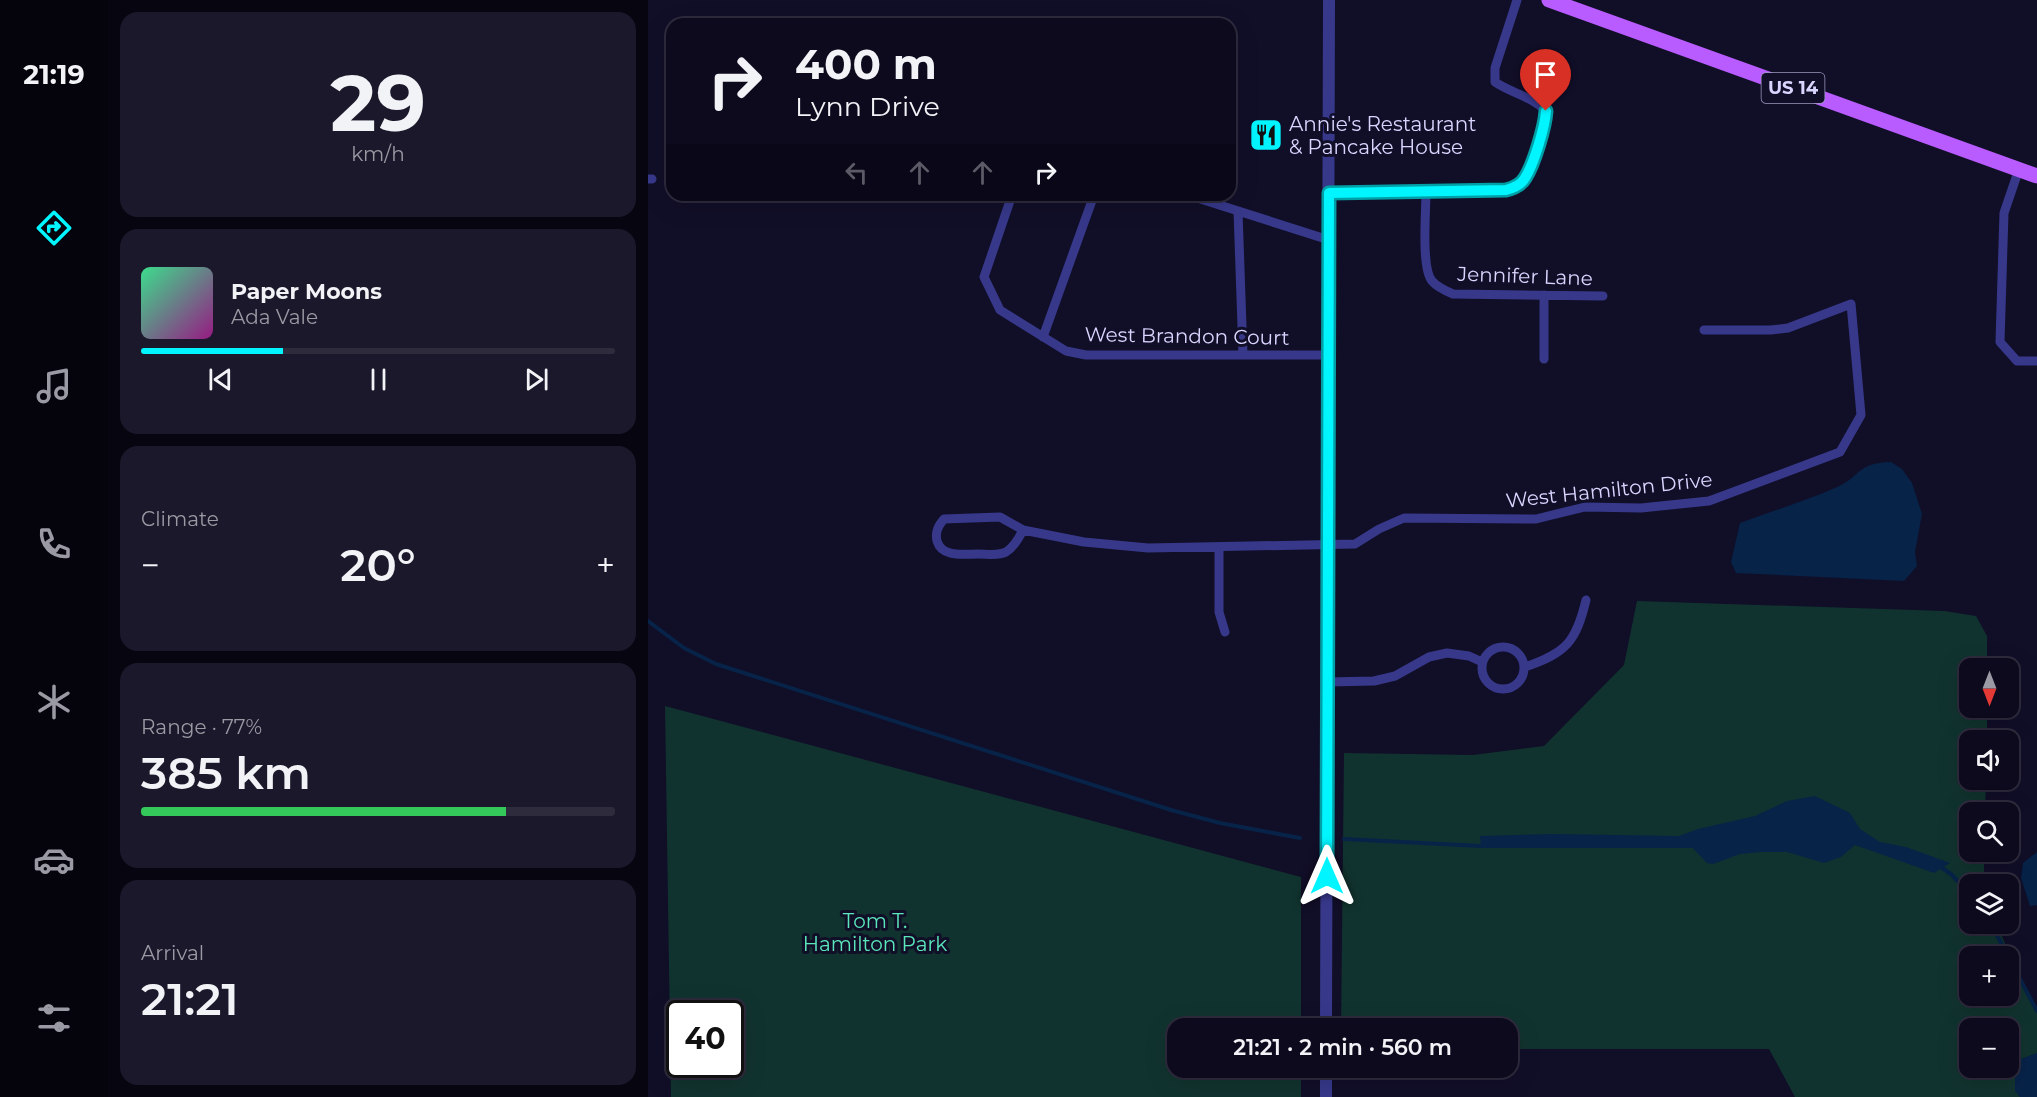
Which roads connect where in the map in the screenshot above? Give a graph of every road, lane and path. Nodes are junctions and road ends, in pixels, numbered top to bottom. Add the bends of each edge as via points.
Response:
1 (1329, 0) edge
2 (1517, 0) edge
3 (1549, 0) edge
4 (2019, 169) junction
5 (2037, 176) edge
6 (1425, 192) junction
7 (1329, 193) junction
8 (1010, 201) edge
9 (1092, 201) edge
10 (1207, 201) edge
11 (1238, 211) junction
12 (1329, 240) junction
13 (1544, 295) junction
14 (1603, 296) dead end
15 (1704, 330) dead end
16 (1043, 337) junction
17 (1243, 355) junction
18 (1328, 355) junction
19 (1544, 359) dead end
20 (2037, 361) edge
21 (1023, 530) junction
22 (1326, 545) junction
23 (1219, 548) junction
24 (1586, 600) dead end
25 (1225, 632) dead end
26 (1482, 662) junction
27 (1525, 667) junction
28 (1327, 682) junction
29 (1326, 1018) edge
30 (1326, 1078) edge
31 (1326, 1097) edge

1 - 7 street
2 - 6 street via 1495,68 1495,82 1539,103 1546,111 1525,178 1517,187 1506,190
3 - 4 main road, US 14
4 - 5 main road, US 14
4 - 20 street via 2004,213 2000,342 2017,361
6 - 7 street
6 - 13 street, Jennifer Lane via 1426,263 1431,281 1453,294
7 - 12 street
8 - 16 street, West Brandon Court via 984,277 1000,310
9 - 16 street
10 - 11 street
11 - 12 street
11 - 17 street
12 - 18 street
13 - 14 street, Jennifer Lane
13 - 19 street
15 - 22 street, West Hamilton Drive via 1788,328 1851,304 1861,416 1840,452 1709,501 1641,508 1585,507 1536,519 1404,518 1355,544
16 - 17 street, West Brandon Court via 1066,351 1086,355
17 - 18 street, West Brandon Court
18 - 22 street
21 - 21 street, West Hamilton Drive via 1003,554 945,552 936,537 944,519 1000,518
21 - 23 street, West Hamilton Drive via 1084,542 1148,548
22 - 23 street, West Hamilton Drive
22 - 28 street
23 - 25 street via 1219,612
24 - 27 street via 1580,627 1566,645
26 - 27 street via 1494,648 1505,646 1519,654
26 - 27 street via 1484,679 1503,689 1516,685
26 - 28 street via 1447,653 1429,657 1395,676 1374,681
28 - 29 street
30 - 31 street

